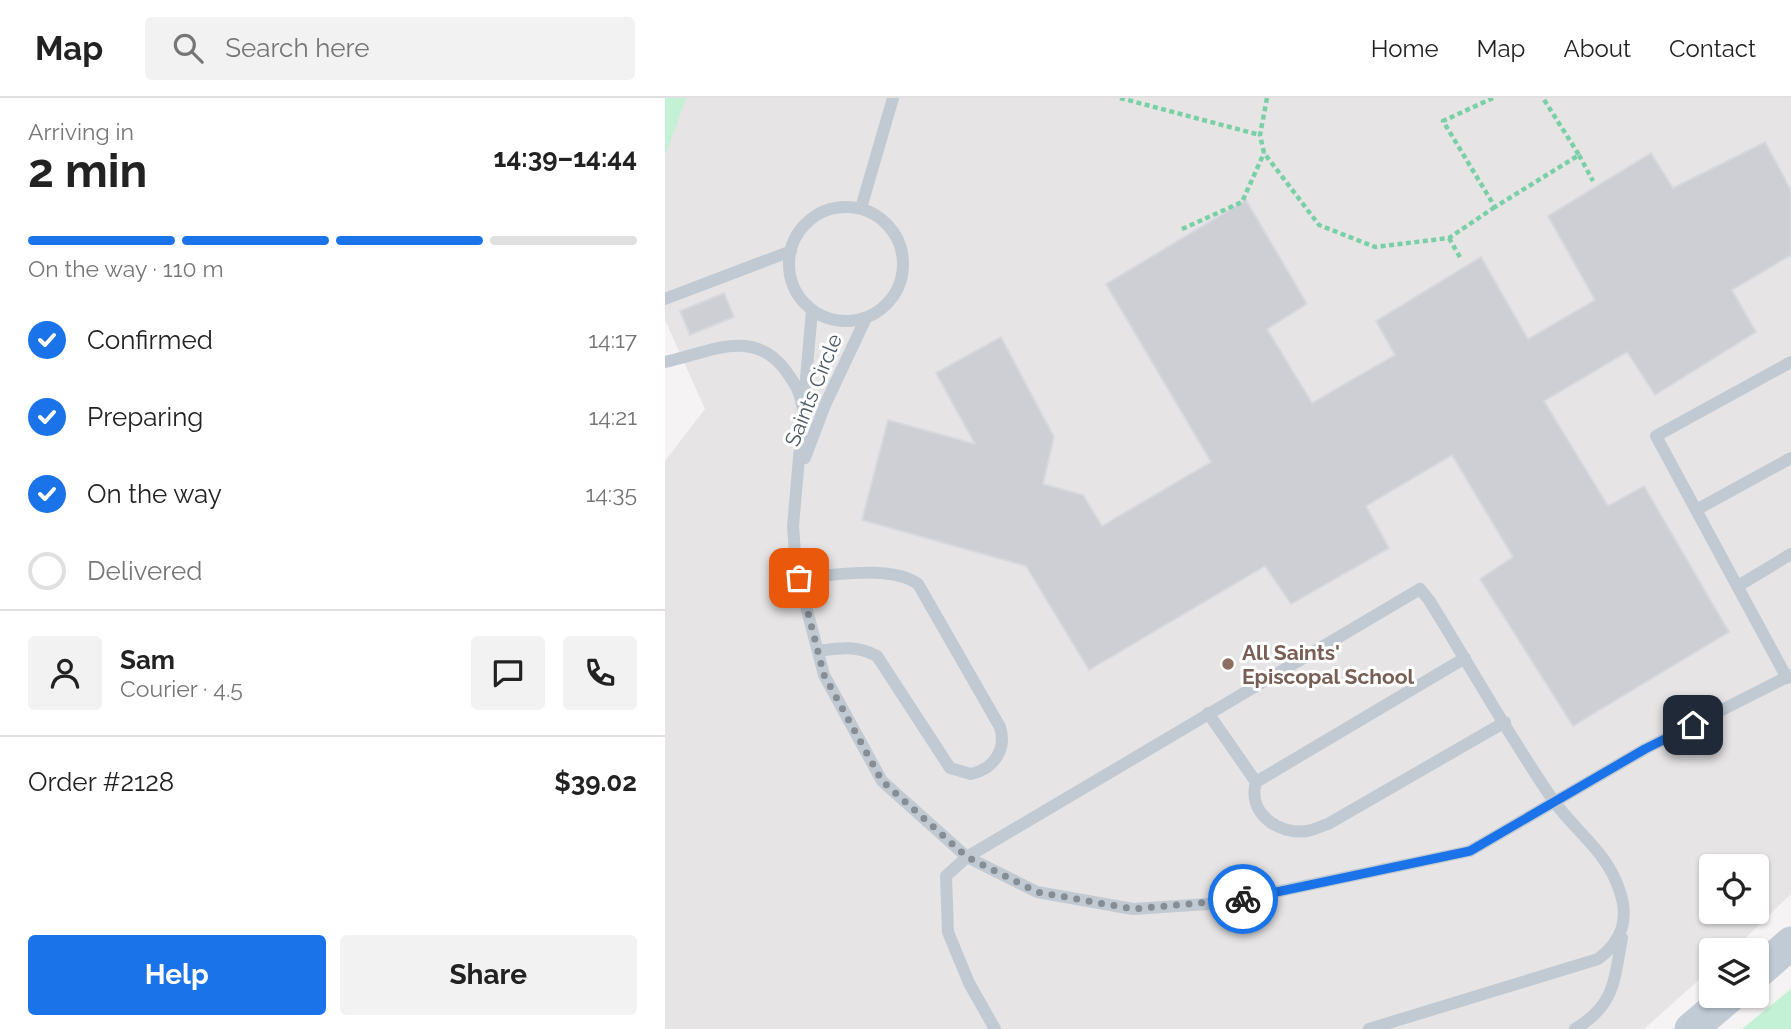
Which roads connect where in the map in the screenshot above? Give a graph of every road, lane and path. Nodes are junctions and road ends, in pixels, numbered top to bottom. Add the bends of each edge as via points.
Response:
1 (893, 98) edge
2 (1121, 98) edge
3 (1268, 98) edge
4 (1493, 98) edge
5 (1543, 98) edge
6 (1260, 135) junction
7 (1264, 153) junction
8 (1579, 155) junction
9 (1593, 181) dead end
10 (1495, 207) junction
11 (861, 208) junction
12 (1182, 229) dead end
13 (1449, 238) junction
14 (791, 251) junction
15 (1461, 259) dead end
16 (665, 299) edge
17 (812, 310) junction
18 (866, 318) junction
19 (665, 362) edge
20 (1791, 362) edge
21 (804, 421) junction
22 (1791, 458) edge
23 (799, 478) junction
24 (1696, 510) junction
25 (1791, 554) edge
26 (799, 578) junction
27 (1738, 586) junction
28 (818, 651) junction
29 (1465, 658) junction
30 (1789, 676) edge
31 (1208, 713) junction
32 (1505, 722) junction
33 (1256, 782) junction
34 (1554, 802) junction
35 (967, 857) junction
36 (1623, 932) junction
37 (1791, 943) edge
38 (1769, 962) edge
39 (1716, 1008) edge
40 (995, 1029) edge
41 (1369, 1029) edge
42 (1575, 1029) edge
43 (1692, 1029) edge

1 - 11 lane
2 - 6 path
3 - 6 path
4 - 10 path via 1443,121
5 - 8 path
6 - 7 path
7 - 12 path via 1242,202
7 - 13 path via 1319,225 1375,247
8 - 9 path
8 - 10 path
10 - 13 path
11 - 14 lane via 837,207 814,216 797,233
11 - 18 lane via 891,227 901,243 904,262 894,297
13 - 15 path
14 - 16 lane
14 - 17 lane via 790,279
17 - 18 lane via 838,320
17 - 21 lane, Saints Circle
18 - 23 lane, Saints Circle via 825,405
19 - 21 lane via 713,347 753,346 776,358 800,391
20 - 24 lane via 1656,436
21 - 23 lane, Saints Circle
22 - 24 lane
23 - 26 lane, Saints Circle via 793,526
24 - 27 lane
25 - 27 lane
26 - 28 lane, Saints Circle
26 - 28 lane via 881,573 902,575 918,584 1000,727 1002,747 996,760 971,774 950,768 877,656 845,647
27 - 30 lane
28 - 35 lane, Saints Circle via 824,675 882,781
29 - 31 lane via 1425,593 1414,590
29 - 32 lane
29 - 33 lane
30 - 34 lane, Saints Circle via 1645,749
31 - 33 lane
31 - 35 lane
32 - 33 lane via 1328,824 1305,831 1283,829 1262,816 1255,803
32 - 34 lane
34 - 35 lane, Saints Circle via 1470,851 1223,903 1119,907 1037,892
34 - 36 lane via 1597,847 1620,891
35 - 40 lane via 946,876 948,932
36 - 41 lane via 1614,947 1598,959
36 - 42 lane via 1612,992 1596,1016
37 - 38 main road
39 - 43 main road

